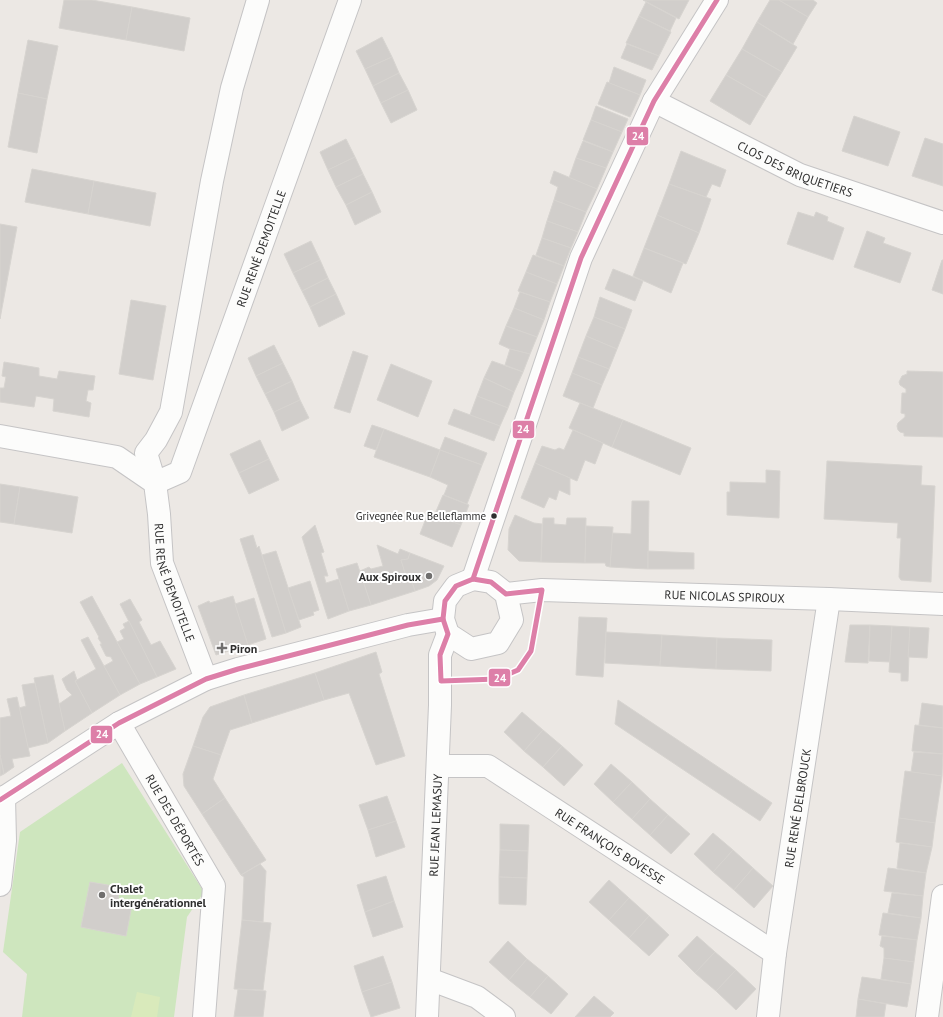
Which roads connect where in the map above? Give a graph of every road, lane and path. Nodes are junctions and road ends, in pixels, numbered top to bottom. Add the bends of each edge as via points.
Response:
1 (258, 0) edge
2 (350, 0) edge
3 (717, 0) edge
4 (654, 101) junction
5 (943, 223) edge
6 (0, 436) edge
7 (155, 483) junction
8 (473, 579) junction
9 (506, 594) junction
10 (830, 599) junction
11 (943, 604) edge
12 (446, 627) junction
13 (206, 679) junction
14 (119, 723) junction
15 (438, 766) junction
16 (2, 799) edge
17 (0, 885) edge
18 (943, 896) edge
19 (776, 953) junction
20 (429, 979) junction
21 (204, 1017) edge
22 (427, 1017) edge
23 (504, 1017) edge
24 (768, 1017) edge
25 (927, 1017) edge

1 - 7 street, RUE RENÉ DEMOITELLE via 232,88 212,181 171,412 146,453
2 - 7 street, RUE RENÉ DEMOITELLE via 180,472
3 - 4 street
4 - 5 street, CLOS DES BRIQUETIERS via 800,175
4 - 8 street via 581,258
6 - 7 street via 117,457
7 - 13 street, RUE RENÉ DEMOITELLE via 162,563
8 - 9 street via 492,582
8 - 12 street via 456,586 445,601
9 - 10 street, RUE NICOLAS SPIROUX via 542,590
9 - 12 street via 512,620 498,643 471,649
10 - 11 street, RUE NICOLAS SPIROUX
10 - 19 street, RUE RENÉ DELBROUCK
12 - 13 street via 408,625
12 - 15 street, RUE JEAN LEMASUY via 440,655
13 - 14 street
14 - 16 street
14 - 21 street, RUE DES DÉPORTÉS via 214,886
15 - 19 street, RUE FRANÇOIS BOVESSE via 488,766
15 - 20 street, RUE JEAN LEMASUY
16 - 17 street via 5,841
18 - 25 street
19 - 24 street, RUE RENÉ DELBROUCK
20 - 22 street, RUE JEAN LEMASUY
20 - 23 street via 477,997

